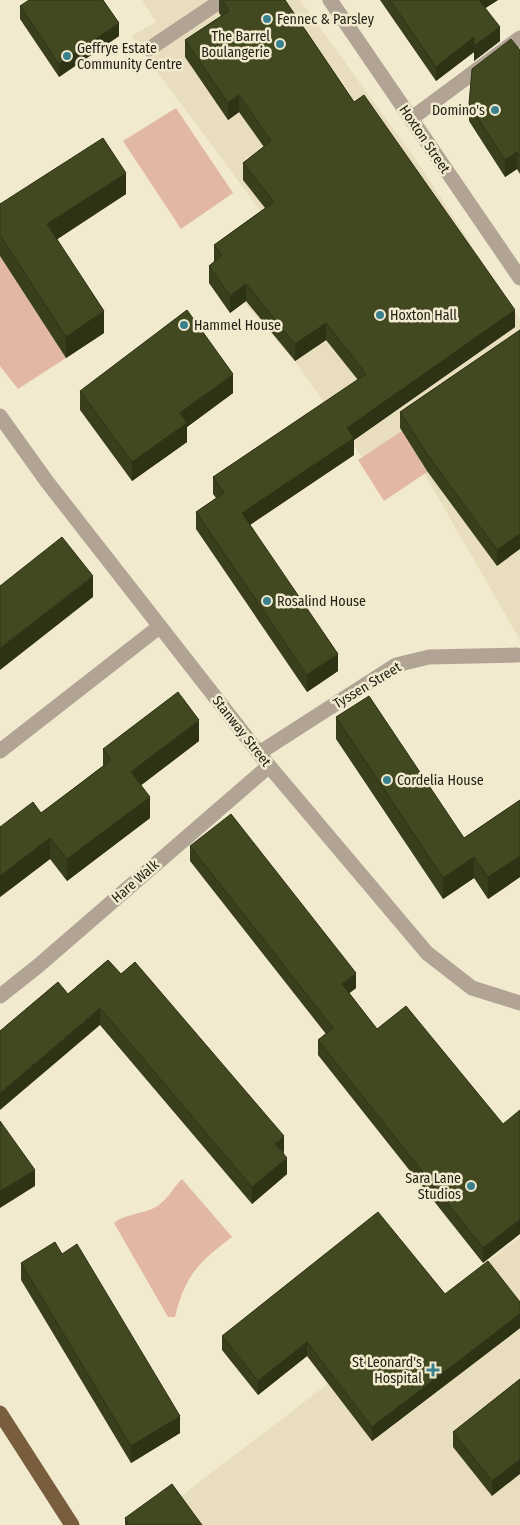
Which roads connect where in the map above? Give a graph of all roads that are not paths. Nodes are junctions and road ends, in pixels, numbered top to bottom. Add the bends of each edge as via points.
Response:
1 (222, 0) edge
2 (330, 0) edge
3 (520, 38) edge
4 (148, 49) dead end
5 (412, 118) junction
6 (520, 278) edge
7 (0, 416) edge
8 (159, 627) junction
9 (517, 655) dead end
10 (0, 751) edge
11 (259, 753) junction
12 (269, 766) junction
13 (1, 993) edge
14 (520, 1003) edge
15 (0, 1413) edge
16 (72, 1525) edge

1 - 4 street
2 - 5 street, Hoxton Street
3 - 5 street
5 - 6 street, Hoxton Street
7 - 8 street, Stanway Street
8 - 10 street
8 - 11 street, Stanway Street
9 - 11 street, Tyssen Street via 429,656 396,665
11 - 12 street, Stanway Street
12 - 13 street, Hare Walk via 38,966
12 - 14 street, Stanway Street via 427,953 472,988
15 - 16 highway

